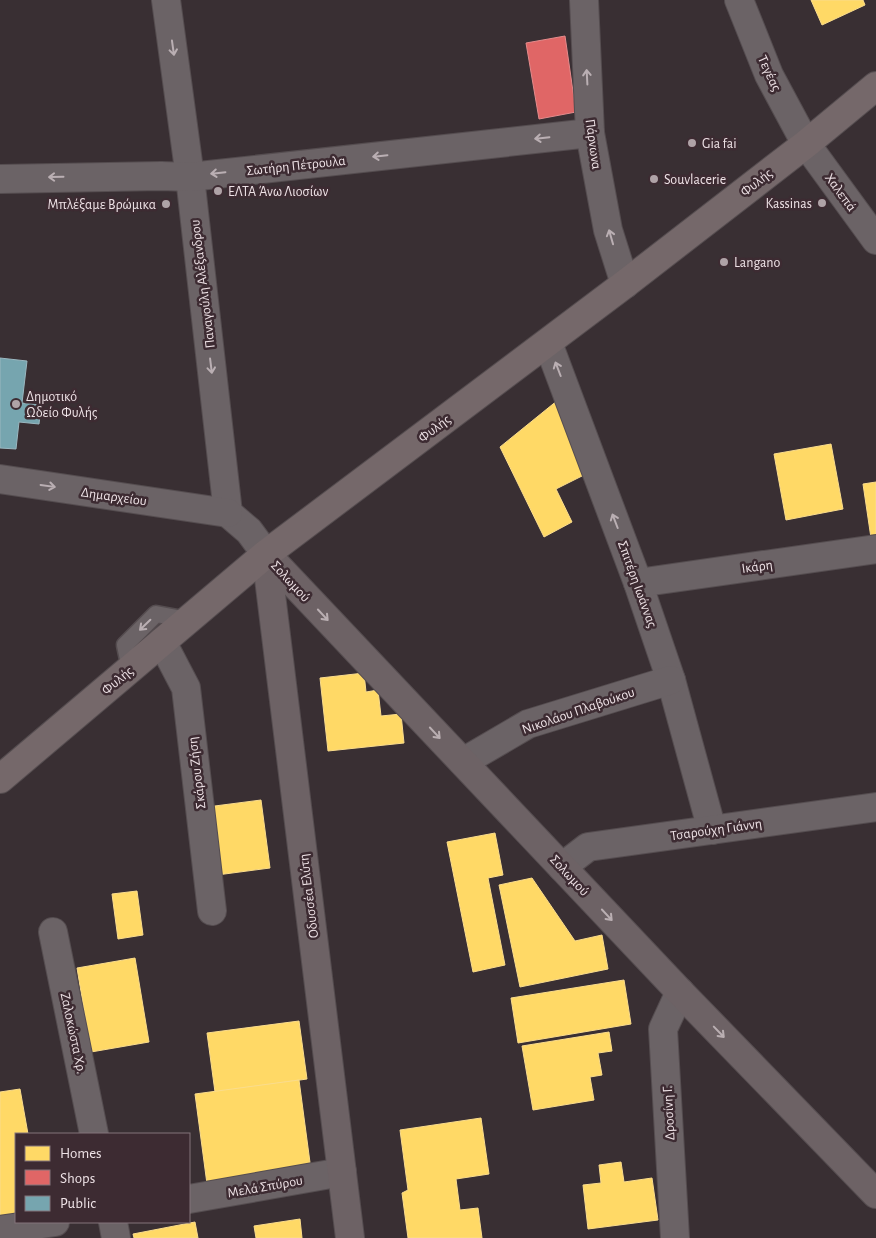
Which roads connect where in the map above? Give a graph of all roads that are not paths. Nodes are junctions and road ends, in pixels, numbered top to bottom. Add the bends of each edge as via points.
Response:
1 (166, 0) edge
2 (584, 0) edge
3 (739, 0) edge
4 (876, 86) edge
5 (590, 133) junction
6 (806, 144) junction
7 (190, 177) junction
8 (0, 178) edge
9 (876, 240) edge
10 (625, 284) junction
11 (548, 343) junction
12 (0, 479) edge
13 (228, 513) junction
14 (876, 549) edge
15 (266, 554) junction
16 (638, 583) junction
17 (188, 620) junction
18 (162, 642) junction
19 (130, 669) junction
20 (671, 680) junction
21 (463, 762) junction
22 (0, 779) edge
23 (876, 807) edge
24 (712, 830) junction
25 (562, 867) junction
26 (212, 911) dead end
27 (53, 932) dead end
28 (680, 992) junction
29 (94, 1133) edge
30 (342, 1172) junction
31 (876, 1194) edge
32 (190, 1199) edge
33 (48, 1223) edge
34 (113, 1223) edge
35 (0, 1230) edge
36 (116, 1238) edge
37 (350, 1238) edge
38 (672, 1238) edge

1 -> 7 street, Παναγούλη Αλέξανδρου
5 -> 2 street, Πάρνωνα
3 - 6 street, Τεγέας via 769,75
4 - 6 main road, Φυλής
5 -> 7 street, Σωτήρη Πέτρουλα
10 -> 5 street, Πάρνωνα via 608,230
6 - 9 street, Χαλεπά
6 - 10 main road, Φυλής
7 -> 8 street, Σωτήρη Πέτρουλα
7 -> 13 street, Παναγούλη Αλέξανδρου
10 - 11 main road, Φυλής
11 - 15 main road, Φυλής
16 -> 11 street, Σπιτέρη Ιωάννας
12 -> 13 street, Δημαρχείου
13 - 15 street via 249,531
14 - 16 street, Ικάρη
15 - 17 main road, Φυλής
15 -> 21 street, Σολωμού
15 - 30 street, Οδυσσέα Ελύτη
16 - 20 street, Σπιτέρη Ιωάννας
17 - 18 main road, Φυλής
17 -> 19 lane via 156,614 124,645
18 - 19 main road, Φυλής
18 - 26 street, Σκάρου Ζήση via 186,688
19 - 22 main road, Φυλής
20 - 21 street, Νικολάου Πλαβούκου via 528,724
20 - 24 street, Σπιτέρη Ιωάννας
21 - 25 street, Σολωμού
23 - 24 street, Τσαρούχη Γιάννη
24 - 25 street, Τσαρούχη Γιάννη via 588,847
25 -> 28 street, Σολωμού
27 - 29 street, Ζαλοκώστα Χρ.
28 -> 31 street, Σολωμού
28 - 38 street, Δροσίνη Γ. via 664,1029
30 - 32 street, Μελά Σπύρου
30 - 37 street, Οδυσσέα Ελύτη
33 - 35 street
34 - 36 street

